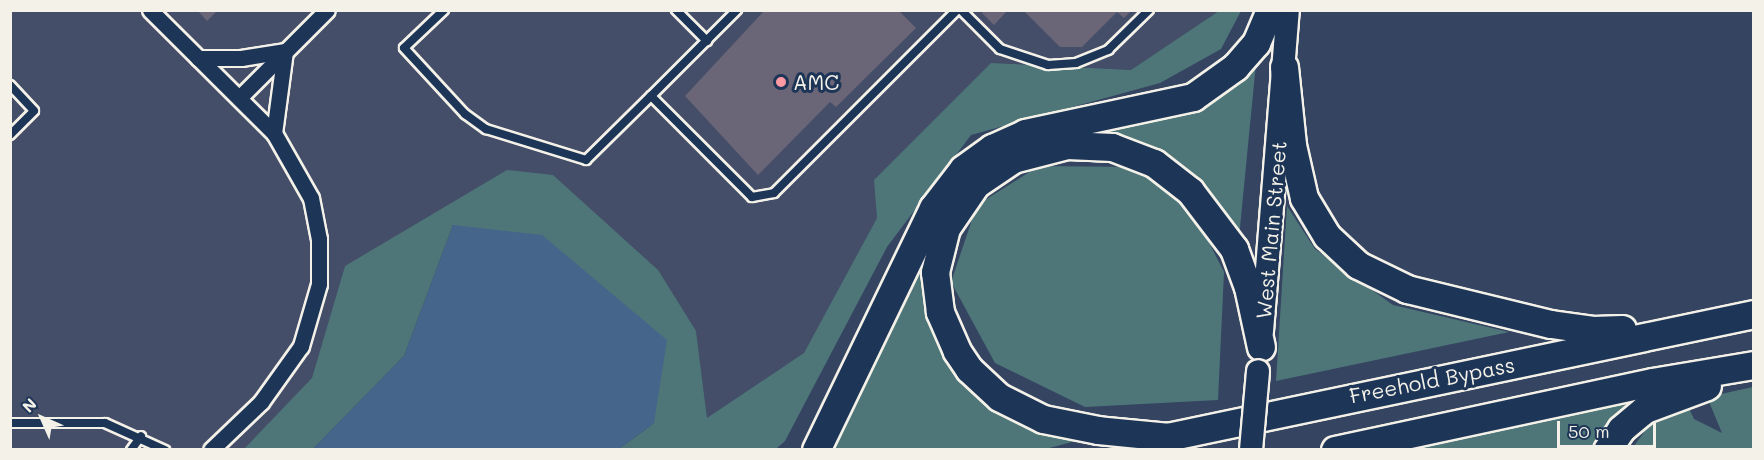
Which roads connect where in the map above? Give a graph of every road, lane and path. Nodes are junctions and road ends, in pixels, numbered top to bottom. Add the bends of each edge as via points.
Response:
1 (150, 10) edge
2 (327, 10) edge
3 (444, 10) edge
4 (676, 10) edge
5 (737, 10) edge
6 (959, 10) edge
7 (1149, 10) edge
8 (1269, 10) edge
9 (1288, 10) edge
10 (707, 41) junction
11 (285, 51) junction
12 (198, 57) junction
13 (1284, 67) junction
14 (10, 85) edge
15 (651, 96) junction
16 (239, 98) junction
17 (274, 133) junction
18 (10, 135) edge
19 (1754, 314) edge
20 (1704, 324) junction
21 (1259, 359) junction
22 (1754, 365) edge
23 (1754, 371) edge
24 (10, 423) edge
25 (141, 436) junction
26 (1170, 437) junction
27 (1340, 449) edge
28 (131, 450) edge
29 (165, 450) edge
30 (211, 450) edge
31 (816, 450) edge
32 (1111, 450) edge
33 (1251, 450) edge
34 (1607, 450) edge

1 - 12 street
2 - 11 street
3 - 15 lane via 404,48 465,114 486,129 586,160
4 - 10 lane
5 - 10 lane
6 - 7 lane via 1000,50 1048,65 1076,63 1108,50
6 - 15 lane via 774,193 752,197
8 - 31 highway via 1256,43 1235,67 1193,97 1025,134 992,148 963,169 933,208
9 - 13 main road, West Main Street
10 - 15 lane
11 - 12 street via 241,58
11 - 16 street
11 - 17 street
12 - 16 street
13 - 20 highway via 1292,145 1304,198 1327,236 1373,274 1407,289 1551,324 1593,330
13 - 21 main road, West Main Street
14 - 18 lane via 34,111
16 - 17 street
17 - 30 street via 303,179 316,216 317,292 292,363 261,402
19 - 20 highway, Freehold Bypass
20 - 26 highway, Freehold Bypass
21 - 26 highway via 1248,287 1234,249 1190,191 1154,163 1112,147 1067,145 1013,159 976,184 946,228 935,272 940,312 969,369 999,397 1043,419 1098,430
21 - 33 main road, West Main Street, bridge
22 - 27 highway via 1652,382
23 - 34 highway via 1645,409 1621,429
24 - 25 lane via 105,423
25 - 28 lane
25 - 29 lane
26 - 32 highway, Freehold Bypass

